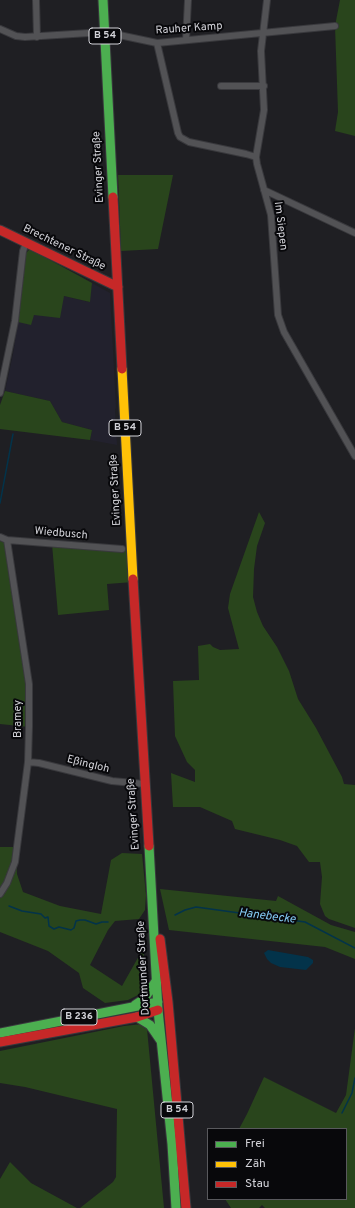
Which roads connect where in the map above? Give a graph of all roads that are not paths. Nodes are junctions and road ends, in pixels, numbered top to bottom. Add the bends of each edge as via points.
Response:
1 (36, 0) edge
2 (103, 0) edge
3 (188, 0) edge
4 (267, 0) edge
5 (335, 26) dead end
6 (0, 28) edge
7 (105, 32) junction
8 (263, 33) junction
9 (37, 37) junction
10 (186, 40) junction
11 (157, 43) junction
12 (221, 86) dead end
13 (264, 86) junction
14 (256, 157) junction
15 (264, 190) junction
16 (0, 230) edge
17 (355, 234) edge
18 (26, 243) junction
19 (118, 287) junction
20 (0, 393) edge
21 (355, 456) edge
22 (0, 537) edge
23 (7, 540) junction
24 (122, 549) dead end
25 (28, 762) junction
26 (144, 784) junction
27 (0, 893) edge
28 (153, 908) junction
29 (156, 981) junction
30 (133, 1006) junction
31 (163, 1007) junction
32 (137, 1017) junction
33 (0, 1033) edge
34 (161, 1041) junction
35 (0, 1042) edge
36 (176, 1208) edge
37 (186, 1208) edge

1 - 9 street
2 - 7 main road, Evinger Straße / B 54
3 - 10 street
4 - 8 street
5 - 8 street, Rauher Kamp
6 - 9 street, Rauher Kamp via 16,36
7 - 9 street, Rauher Kamp
7 - 11 street, Rauher Kamp
7 - 19 main road, Evinger Straße / B 54
8 - 10 street, Rauher Kamp
8 - 13 street via 261,51
10 - 11 street, Rauher Kamp
11 - 14 street via 180,137 189,142
12 - 13 street
13 - 14 street via 264,110
14 - 15 street, Im Siepen
15 - 17 street
15 - 21 street, Im Siepen via 271,215 279,319
16 - 18 main road, Brechtener Straße
18 - 19 main road, Brechtener Straße
18 - 20 street via 15,321
19 - 26 main road, Evinger Straße / B 54
22 - 23 street, Wiedbusch
23 - 24 street, Wiedbusch
23 - 25 street, Bramey via 29,684
25 - 26 street, Eßingloh via 112,781
25 - 27 street, Bramey via 15,862
26 - 28 main road, Evinger Straße / B 54
28 - 29 main road, Dortmunder Straße / B 54
28 - 31 main road, Dortmunder Straße / B 54 via 159,931
29 - 30 main road via 144,999
29 - 31 main road, Dortmunder Straße / B 54
30 - 31 main road, B 236
30 - 33 main road, B 236
31 - 32 main road, B 236
31 - 34 main road, Dortmunder Straße / B 54
31 - 37 main road, Dortmunder Straße / B 54
32 - 34 main road via 150,1025
32 - 35 main road, B 236
34 - 36 main road, Dortmunder Straße / B 54

